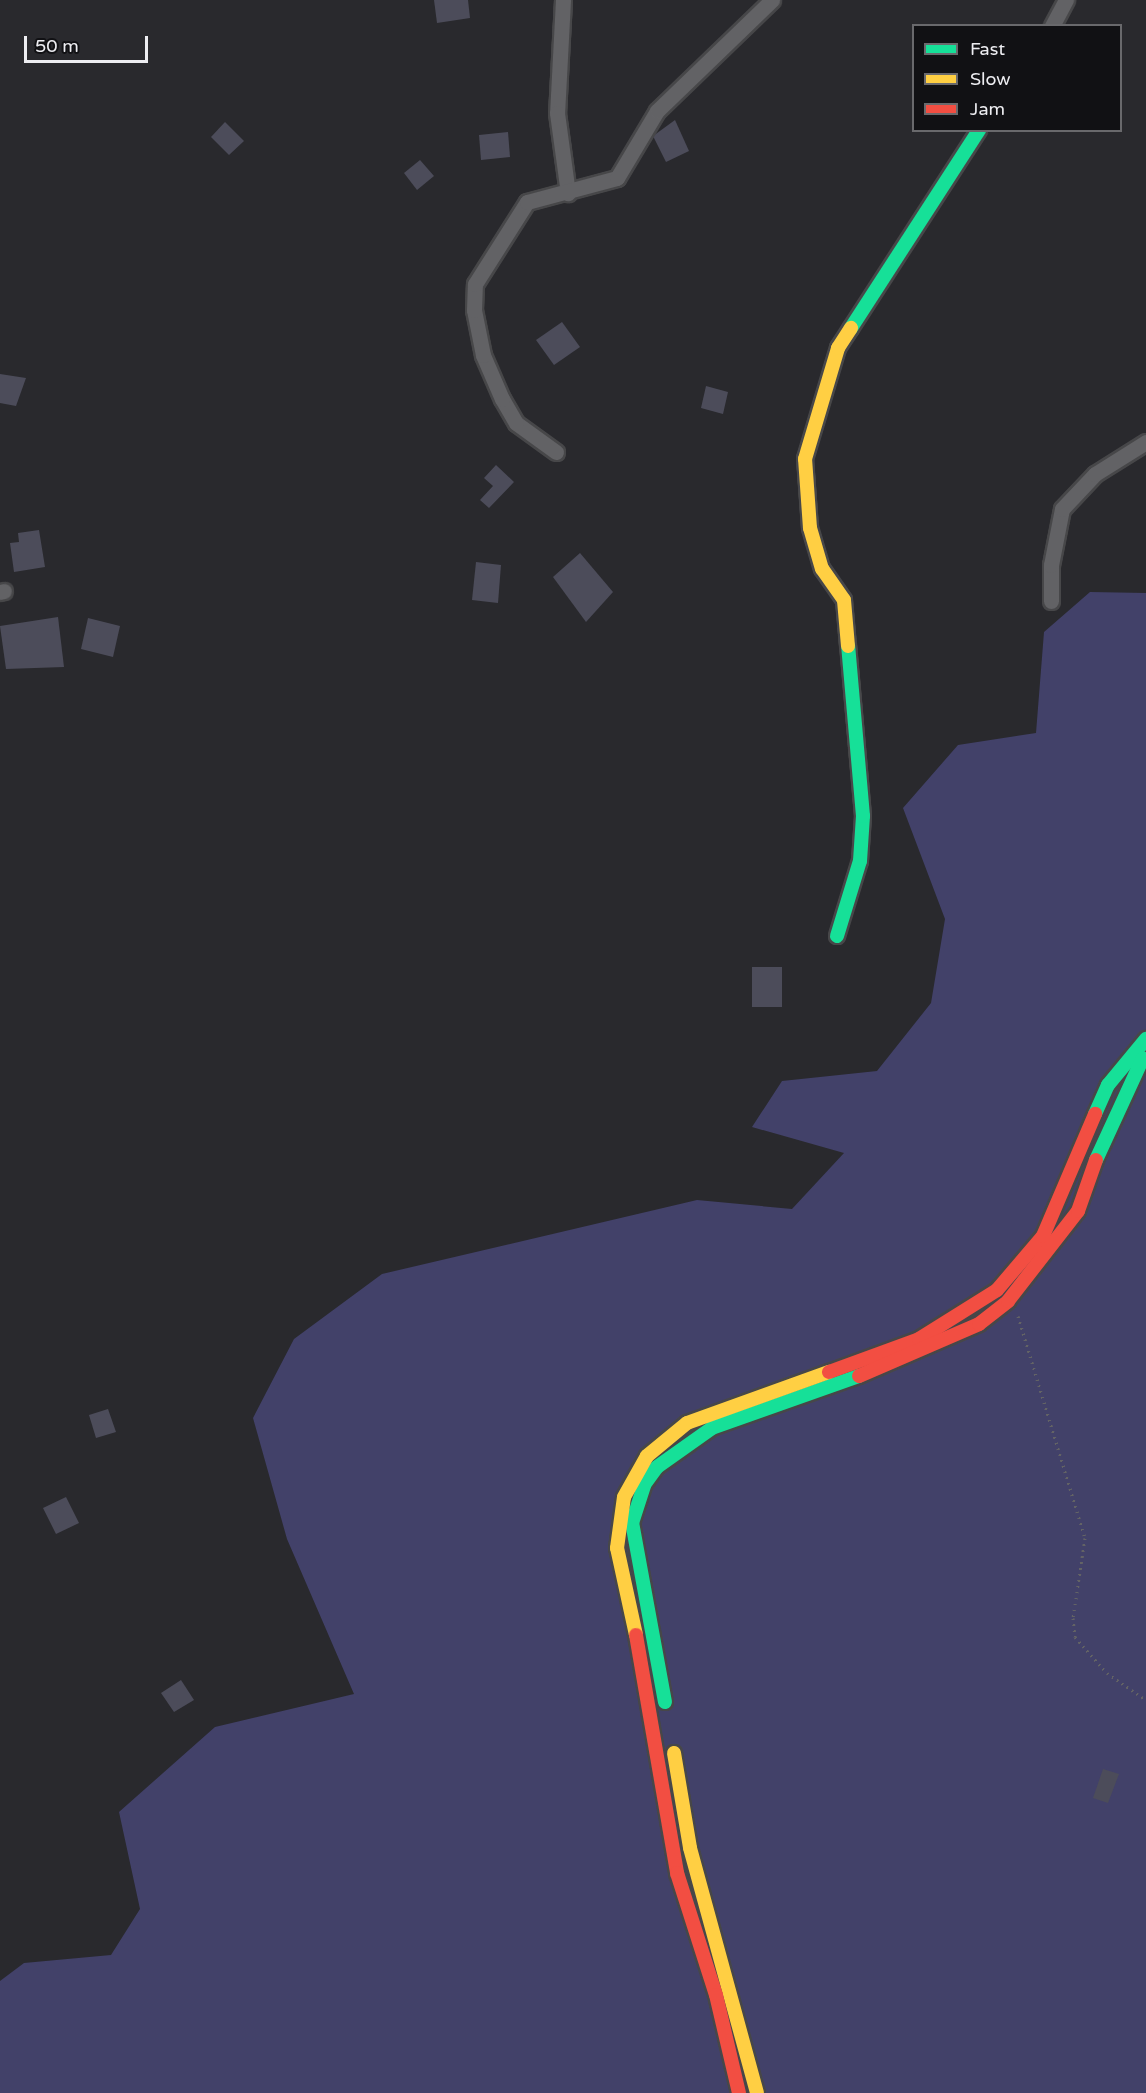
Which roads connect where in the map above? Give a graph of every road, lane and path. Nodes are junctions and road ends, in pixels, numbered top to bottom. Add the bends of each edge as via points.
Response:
1 (563, 0) edge
2 (772, 0) edge
3 (1066, 0) edge
4 (1053, 24) edge
5 (978, 132) edge
6 (568, 193) junction
7 (1146, 442) edge
8 (556, 452) dead end
9 (1051, 601) dead end
10 (837, 936) dead end
11 (1146, 1039) edge
12 (1146, 1055) edge
13 (1012, 1297) junction
14 (1146, 1700) edge
15 (739, 2093) edge
16 (757, 2093) edge

1 - 6 street via 557,113
2 - 6 street via 657,111 617,178
3 - 4 street
5 - 10 main road via 838,348 805,459 810,528 822,569 844,600 863,816 860,861
6 - 8 street via 527,202 475,284 474,310 483,355 502,399 516,423
7 - 9 street via 1095,474 1062,509 1051,564
11 - 15 main road via 1108,1085 1043,1236 997,1290 919,1338 764,1390 687,1423 647,1456 624,1497 617,1548 655,1721 677,1873 716,1995
12 - 13 main road via 1122,1093 1078,1211
13 - 14 path via 1085,1538 1073,1618 1075,1637 1107,1673
13 - 16 main road via 979,1324 888,1366 712,1428 657,1467 637,1503 633,1544 690,1848

